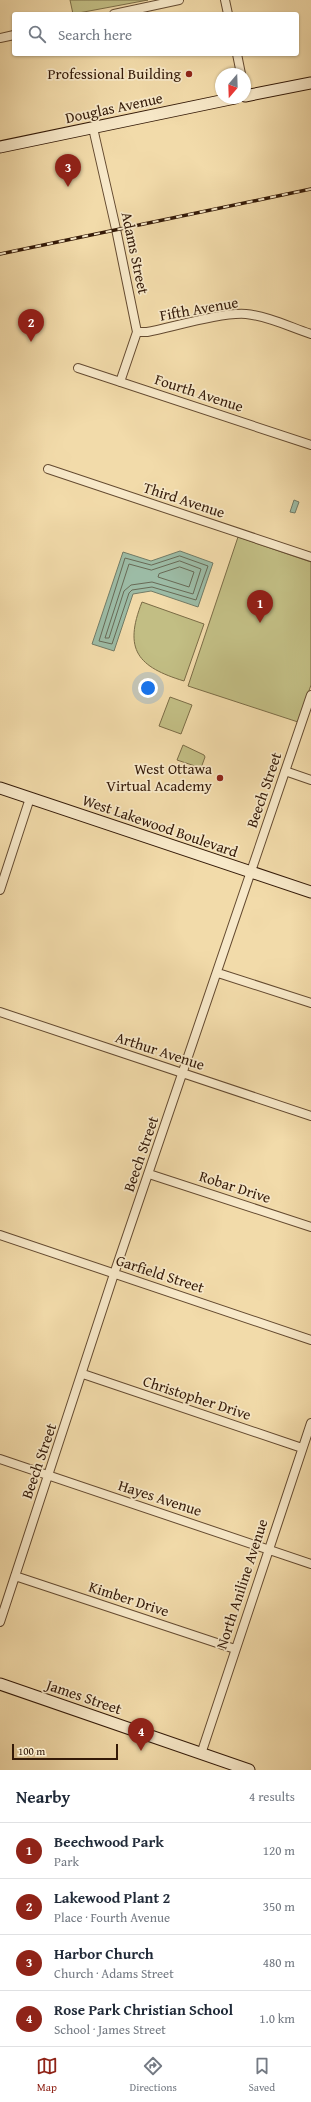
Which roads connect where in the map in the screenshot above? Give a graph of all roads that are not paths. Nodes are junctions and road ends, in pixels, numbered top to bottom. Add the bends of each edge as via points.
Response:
1 (180, 0) edge
2 (225, 0) edge
3 (123, 12) edge
4 (228, 12) edge
5 (12, 35) edge
6 (0, 38) edge
7 (237, 56) edge
8 (240, 68) edge
9 (311, 83) edge
10 (251, 94) edge
11 (215, 101) edge
12 (93, 128) junction
13 (0, 147) edge
14 (137, 332) junction
15 (311, 334) edge
16 (78, 368) dead end
17 (120, 382) junction
18 (311, 445) edge
19 (48, 469) dead end
20 (311, 557) edge
21 (311, 695) edge
22 (285, 771) junction
23 (311, 780) edge
24 (0, 788) edge
25 (30, 798) junction
26 (251, 872) junction
27 (0, 890) edge
28 (311, 892) edge
29 (218, 973) junction
30 (311, 1003) edge
31 (0, 1012) edge
32 (183, 1073) junction
33 (311, 1116) edge
34 (150, 1174) junction
35 (311, 1228) edge
36 (0, 1235) edge
37 (114, 1274) junction
38 (311, 1340) edge
39 (83, 1374) junction
40 (311, 1423) edge
41 (302, 1448) junction
42 (0, 1459) edge
43 (49, 1476) junction
44 (268, 1550) junction
45 (311, 1564) edge
46 (15, 1576) junction
47 (0, 1622) edge
48 (235, 1649) junction
49 (0, 1684) edge
50 (201, 1754) junction
51 (249, 1770) edge

1 - 3 street
2 - 4 street
5 - 6 street
7 - 8 street
9 - 10 street, Douglas Avenue
11 - 12 street, Douglas Avenue
12 - 13 street, Douglas Avenue
12 - 14 street, Adams Street
14 - 15 street, Fifth Avenue via 244,314 263,317
14 - 17 street
16 - 17 street, Fourth Avenue
17 - 18 street, Fourth Avenue
19 - 20 street, Third Avenue
21 - 22 street, Beech Street
22 - 23 street
22 - 26 street, Beech Street
24 - 25 street, West Lakewood Boulevard
25 - 26 street, West Lakewood Boulevard
25 - 27 street
26 - 28 street, West Lakewood Boulevard
26 - 29 street, Beech Street
29 - 30 street
29 - 32 street, Beech Street
31 - 32 street, Arthur Avenue
32 - 33 street, Arthur Avenue
32 - 34 street, Beech Street
34 - 35 street, Robar Drive
34 - 37 street, Beech Street
36 - 37 street, Garfield Street
37 - 38 street, Garfield Street
37 - 39 street, Beech Street
39 - 41 street, Christopher Drive
39 - 43 street, Beech Street
40 - 41 street, North Aniline Avenue
41 - 44 street, North Aniline Avenue
42 - 43 street, Hayes Avenue
43 - 44 street, Hayes Avenue
43 - 46 street, Beech Street
44 - 45 street, Hayes Avenue
44 - 48 street, North Aniline Avenue
46 - 47 street, Beech Street
46 - 48 street, Kimber Drive
48 - 50 street, North Aniline Avenue
49 - 50 street, James Street
50 - 51 street, James Street

